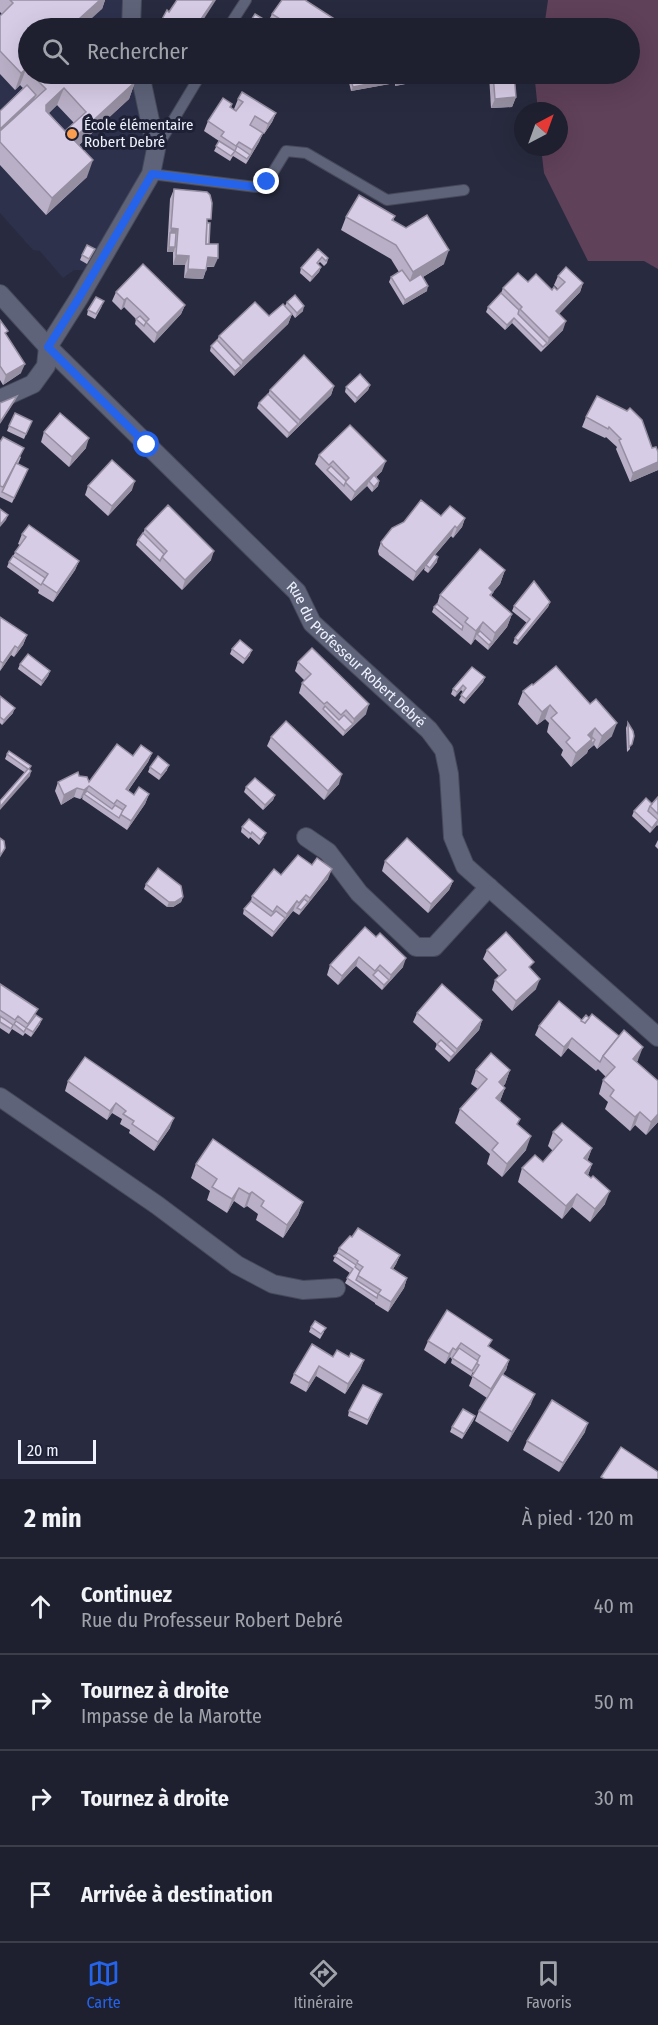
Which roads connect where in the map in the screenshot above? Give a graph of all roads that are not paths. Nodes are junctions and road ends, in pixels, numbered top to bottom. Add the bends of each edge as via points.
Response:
1 (132, 0) edge
2 (246, 0) edge
3 (131, 18) edge
4 (234, 18) edge
5 (142, 84) edge
6 (195, 84) edge
7 (156, 149) junction
8 (152, 174) junction
9 (464, 190) dead end
10 (0, 294) edge
11 (48, 347) junction
12 (0, 399) edge
13 (306, 837) dead end
14 (489, 887) junction
15 (658, 1037) edge
16 (0, 1097) edge
17 (336, 1288) dead end

1 - 3 street
2 - 4 lane
5 - 7 street
6 - 7 lane
7 - 8 street
8 - 9 lane via 256,187 267,182 286,151 306,153 387,200
8 - 11 street
10 - 11 street, Rue du Professeur Robert Debré
11 - 12 street via 46,366 33,384
11 - 14 street, Rue du Professeur Robert Debré via 297,592 312,623 429,730 444,750 453,837 465,866
13 - 14 street via 328,852 358,892 416,947 434,947
14 - 15 street, Rue du Professeur Robert Debré
16 - 17 street via 237,1265 273,1284 303,1290

